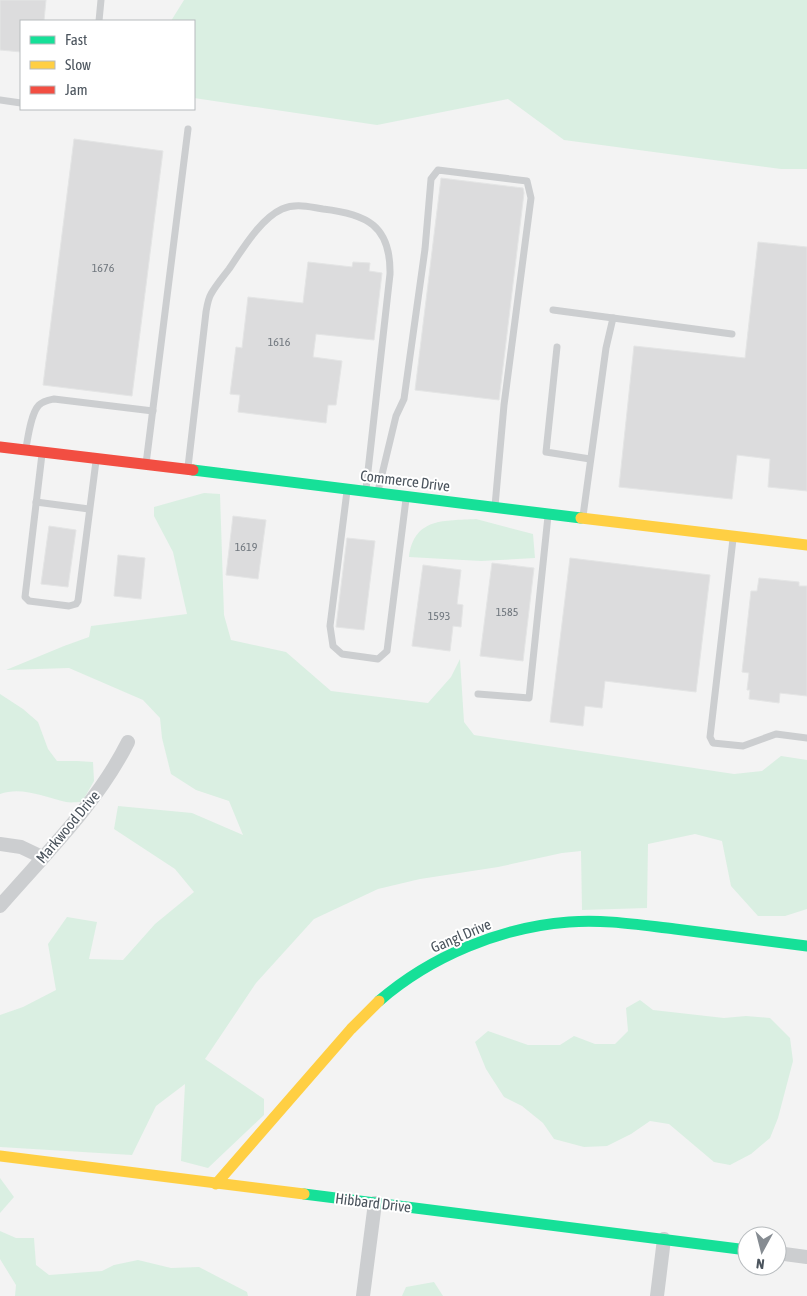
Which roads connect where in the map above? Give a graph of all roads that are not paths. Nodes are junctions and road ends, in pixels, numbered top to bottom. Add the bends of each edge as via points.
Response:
1 (101, 0) edge
2 (99, 20) edge
3 (0, 100) edge
4 (20, 103) edge
5 (188, 129) dead end
6 (553, 310) dead end
7 (613, 318) junction
8 (732, 334) dead end
9 (558, 347) dead end
10 (153, 410) junction
11 (0, 447) edge
12 (25, 450) junction
13 (42, 452) junction
14 (97, 459) junction
15 (590, 459) junction
16 (146, 465) junction
17 (188, 470) junction
18 (348, 489) junction
19 (372, 492) junction
20 (407, 496) junction
21 (36, 502) junction
22 (495, 507) junction
23 (89, 509) junction
24 (548, 513) junction
25 (582, 517) junction
26 (733, 536) junction
27 (807, 545) edge
28 (478, 694) dead end
29 (807, 738) edge
30 (128, 742) dead end
31 (0, 844) edge
32 (42, 857) junction
33 (0, 906) edge
34 (807, 946) edge
35 (0, 1156) edge
36 (216, 1184) junction
37 (375, 1203) junction
38 (664, 1239) junction
39 (737, 1249) edge
40 (787, 1254) edge
41 (807, 1257) edge
42 (363, 1296) edge
43 (657, 1296) edge

1 - 2 lane
3 - 4 lane
5 - 10 lane
6 - 7 lane
7 - 8 lane
7 - 15 lane
9 - 15 lane via 546,452
10 - 12 lane via 54,399 45,401 35,410
10 - 16 lane
11 - 12 street, Commerce Drive
12 - 13 street, Commerce Drive
13 - 14 street, Commerce Drive
13 - 21 lane
14 - 16 street, Commerce Drive
14 - 23 lane
15 - 25 lane
16 - 17 street, Commerce Drive
17 - 18 street, Commerce Drive
17 - 19 lane via 206,312 211,295 255,232 275,213 301,206 348,212 361,217 380,232 388,246 390,274
18 - 19 street, Commerce Drive
18 - 20 lane via 330,626 333,646 342,654 378,659 387,651
19 - 20 street, Commerce Drive
19 - 22 lane via 404,399 425,249 431,178 438,170 527,181 531,198 504,405
20 - 22 street, Commerce Drive
21 - 23 lane
21 - 23 lane via 25,597 29,601 69,606 78,601
22 - 24 street, Commerce Drive
24 - 25 street, Commerce Drive
24 - 28 lane via 529,698
25 - 26 street, Commerce Drive
26 - 27 street, Commerce Drive
26 - 29 lane via 710,737 713,743 743,746 776,734
30 - 32 street, Markwood Drive via 97,794
31 - 32 street via 21,847
32 - 33 street, Markwood Drive
34 - 36 street, Gangl Drive via 659,927 589,922 552,924 472,946 421,970 373,1007
35 - 36 street, Hibbard Drive
36 - 37 street, Hibbard Drive
37 - 38 street, Hibbard Drive
37 - 42 street
38 - 39 street, Hibbard Drive
38 - 43 street
40 - 41 street

